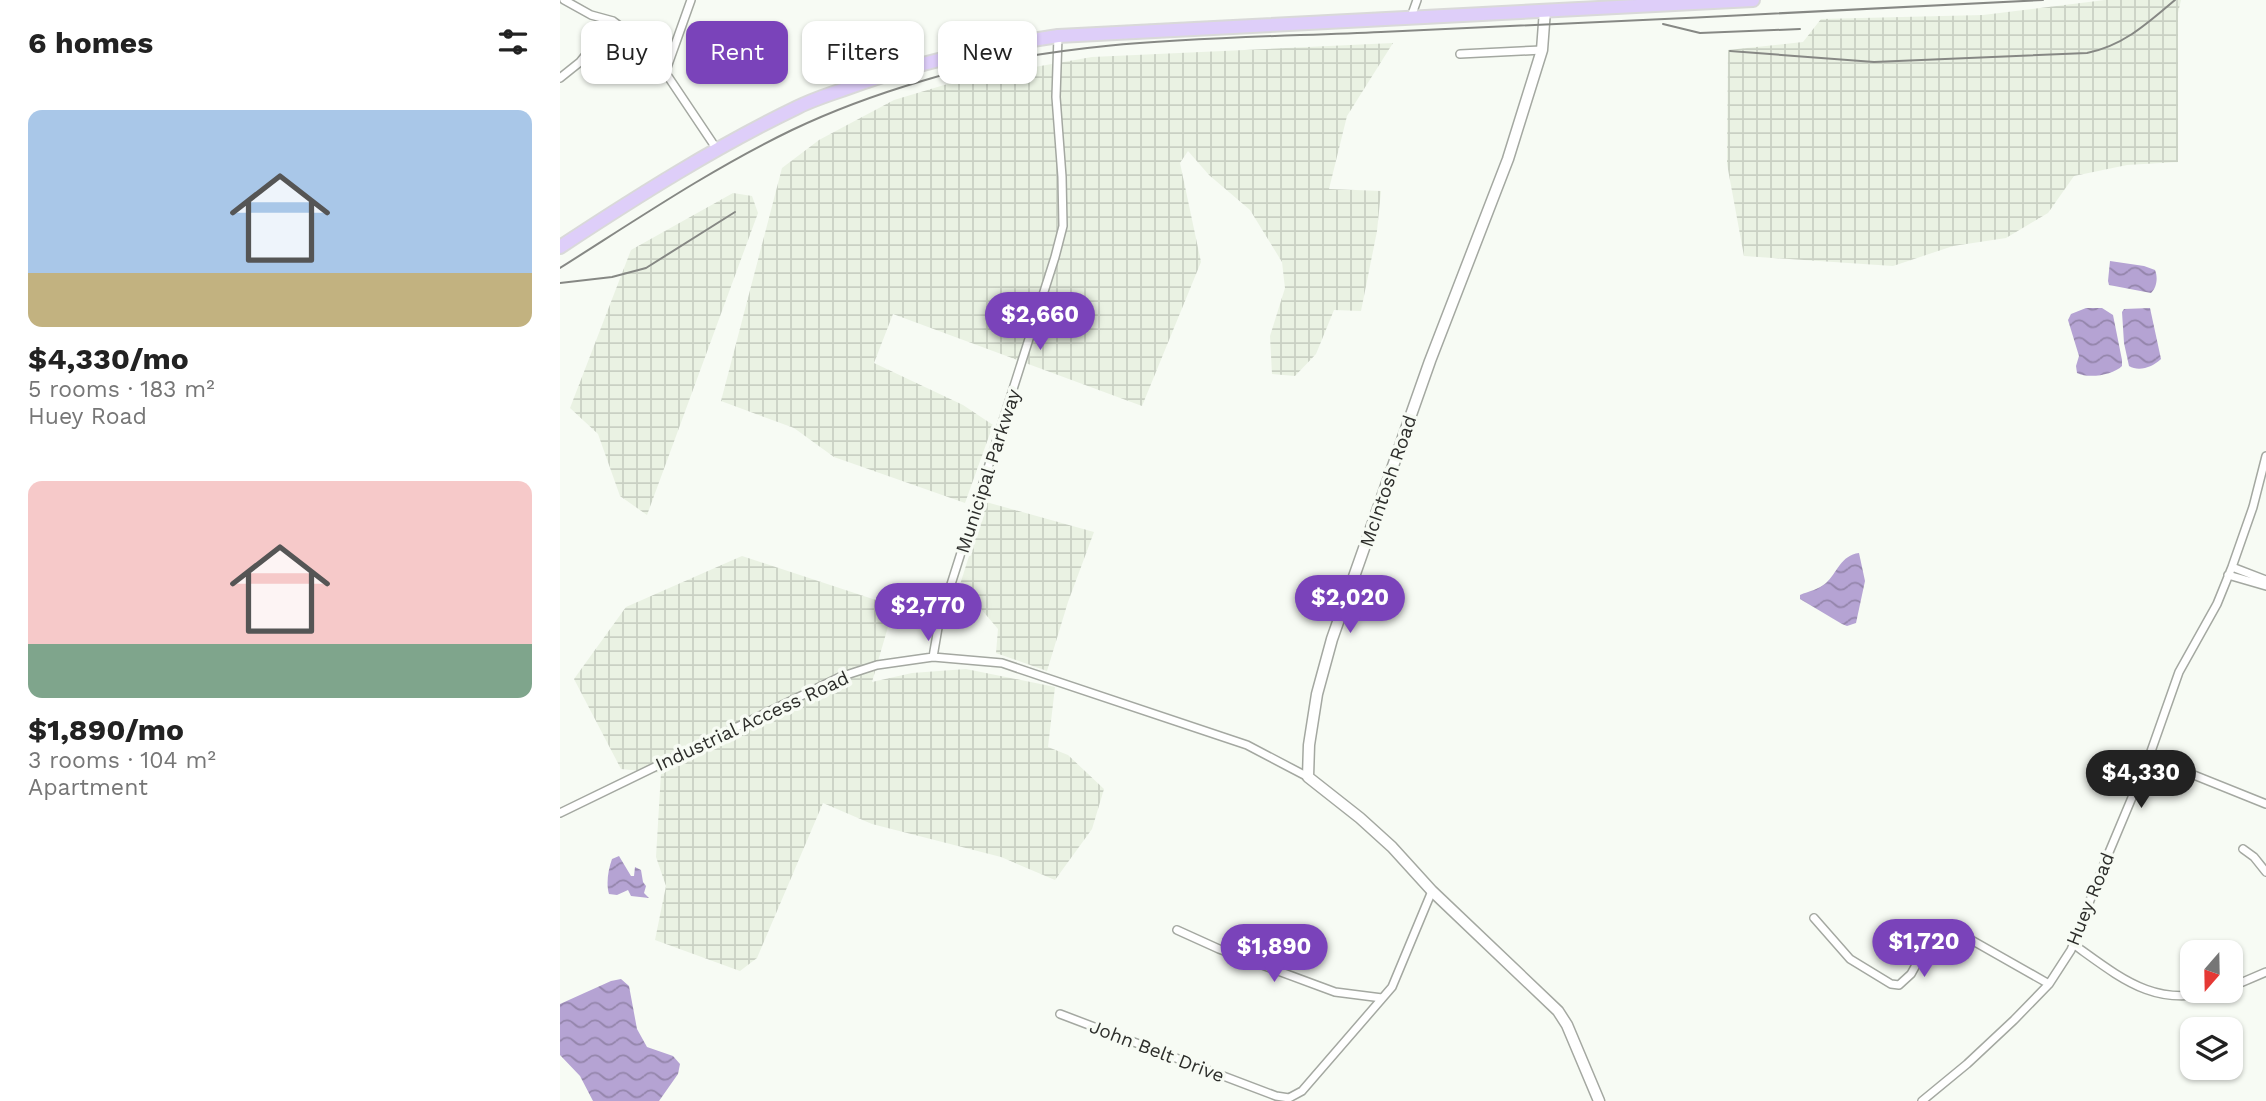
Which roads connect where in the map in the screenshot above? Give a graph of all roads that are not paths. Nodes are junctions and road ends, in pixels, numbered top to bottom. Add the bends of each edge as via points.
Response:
1 (564, 0) edge
2 (691, 0) edge
3 (1417, 0) edge
4 (1753, 0) edge
5 (1712, 1) edge
6 (1545, 10) junction
7 (1411, 17) junction
8 (613, 21) edge
9 (1058, 36) junction
10 (1542, 50) junction
11 (672, 53) edge
12 (1460, 54) dead end
13 (581, 61) edge
14 (560, 78) edge
15 (672, 83) edge
16 (718, 151) junction
17 (560, 247) edge
18 (2266, 456) edge
19 (2232, 567) junction
20 (2228, 575) junction
21 (2266, 580) edge
22 (2266, 586) edge
23 (933, 657) junction
24 (2149, 757) junction
25 (1308, 777) junction
26 (2266, 804) edge
27 (560, 813) edge
28 (2243, 849) dead end
29 (2266, 872) edge
30 (1432, 891) junction
31 (1814, 918) dead end
32 (1177, 930) dead end
33 (2073, 944) junction
34 (2266, 972) edge
35 (2244, 981) edge
36 (2049, 984) junction
37 (2180, 997) edge
38 (1382, 998) junction
39 (1060, 1014) dead end
40 (1599, 1101) edge
41 (1922, 1101) edge

1 - 8 street
2 - 11 street
3 - 7 street
4 - 5 main road
5 - 6 main road
6 - 7 main road
6 - 10 street, McIntosh Road
7 - 9 main road
9 - 16 main road via 981,49 888,73 799,106
9 - 23 street, Municipal Parkway via 1056,97 1063,226 939,622
10 - 12 street
10 - 25 street, McIntosh Road via 1508,159 1430,361 1332,639 1317,694
13 - 14 street
15 - 16 street
16 - 17 main road
18 - 19 street, Huey Road
19 - 20 street, Huey Road
19 - 21 street
20 - 22 street
20 - 24 street, Huey Road via 2179,672
23 - 25 street, Industrial Access Road via 1002,663 1247,745
23 - 27 street, Industrial Access Road via 877,665 840,677
24 - 26 street
24 - 33 street, Huey Road
25 - 30 street via 1392,847
28 - 29 street
30 - 38 street, John Belt Drive via 1401,968
30 - 40 street via 1558,1011
31 - 36 street via 1850,959 1891,984 1899,985 1911,974 1936,929 1945,925
32 - 38 street via 1335,992
33 - 36 street, Huey Road
33 - 37 street via 2136,986
34 - 35 street
36 - 41 street, Huey Road
38 - 39 street, John Belt Drive via 1301,1091 1289,1098

